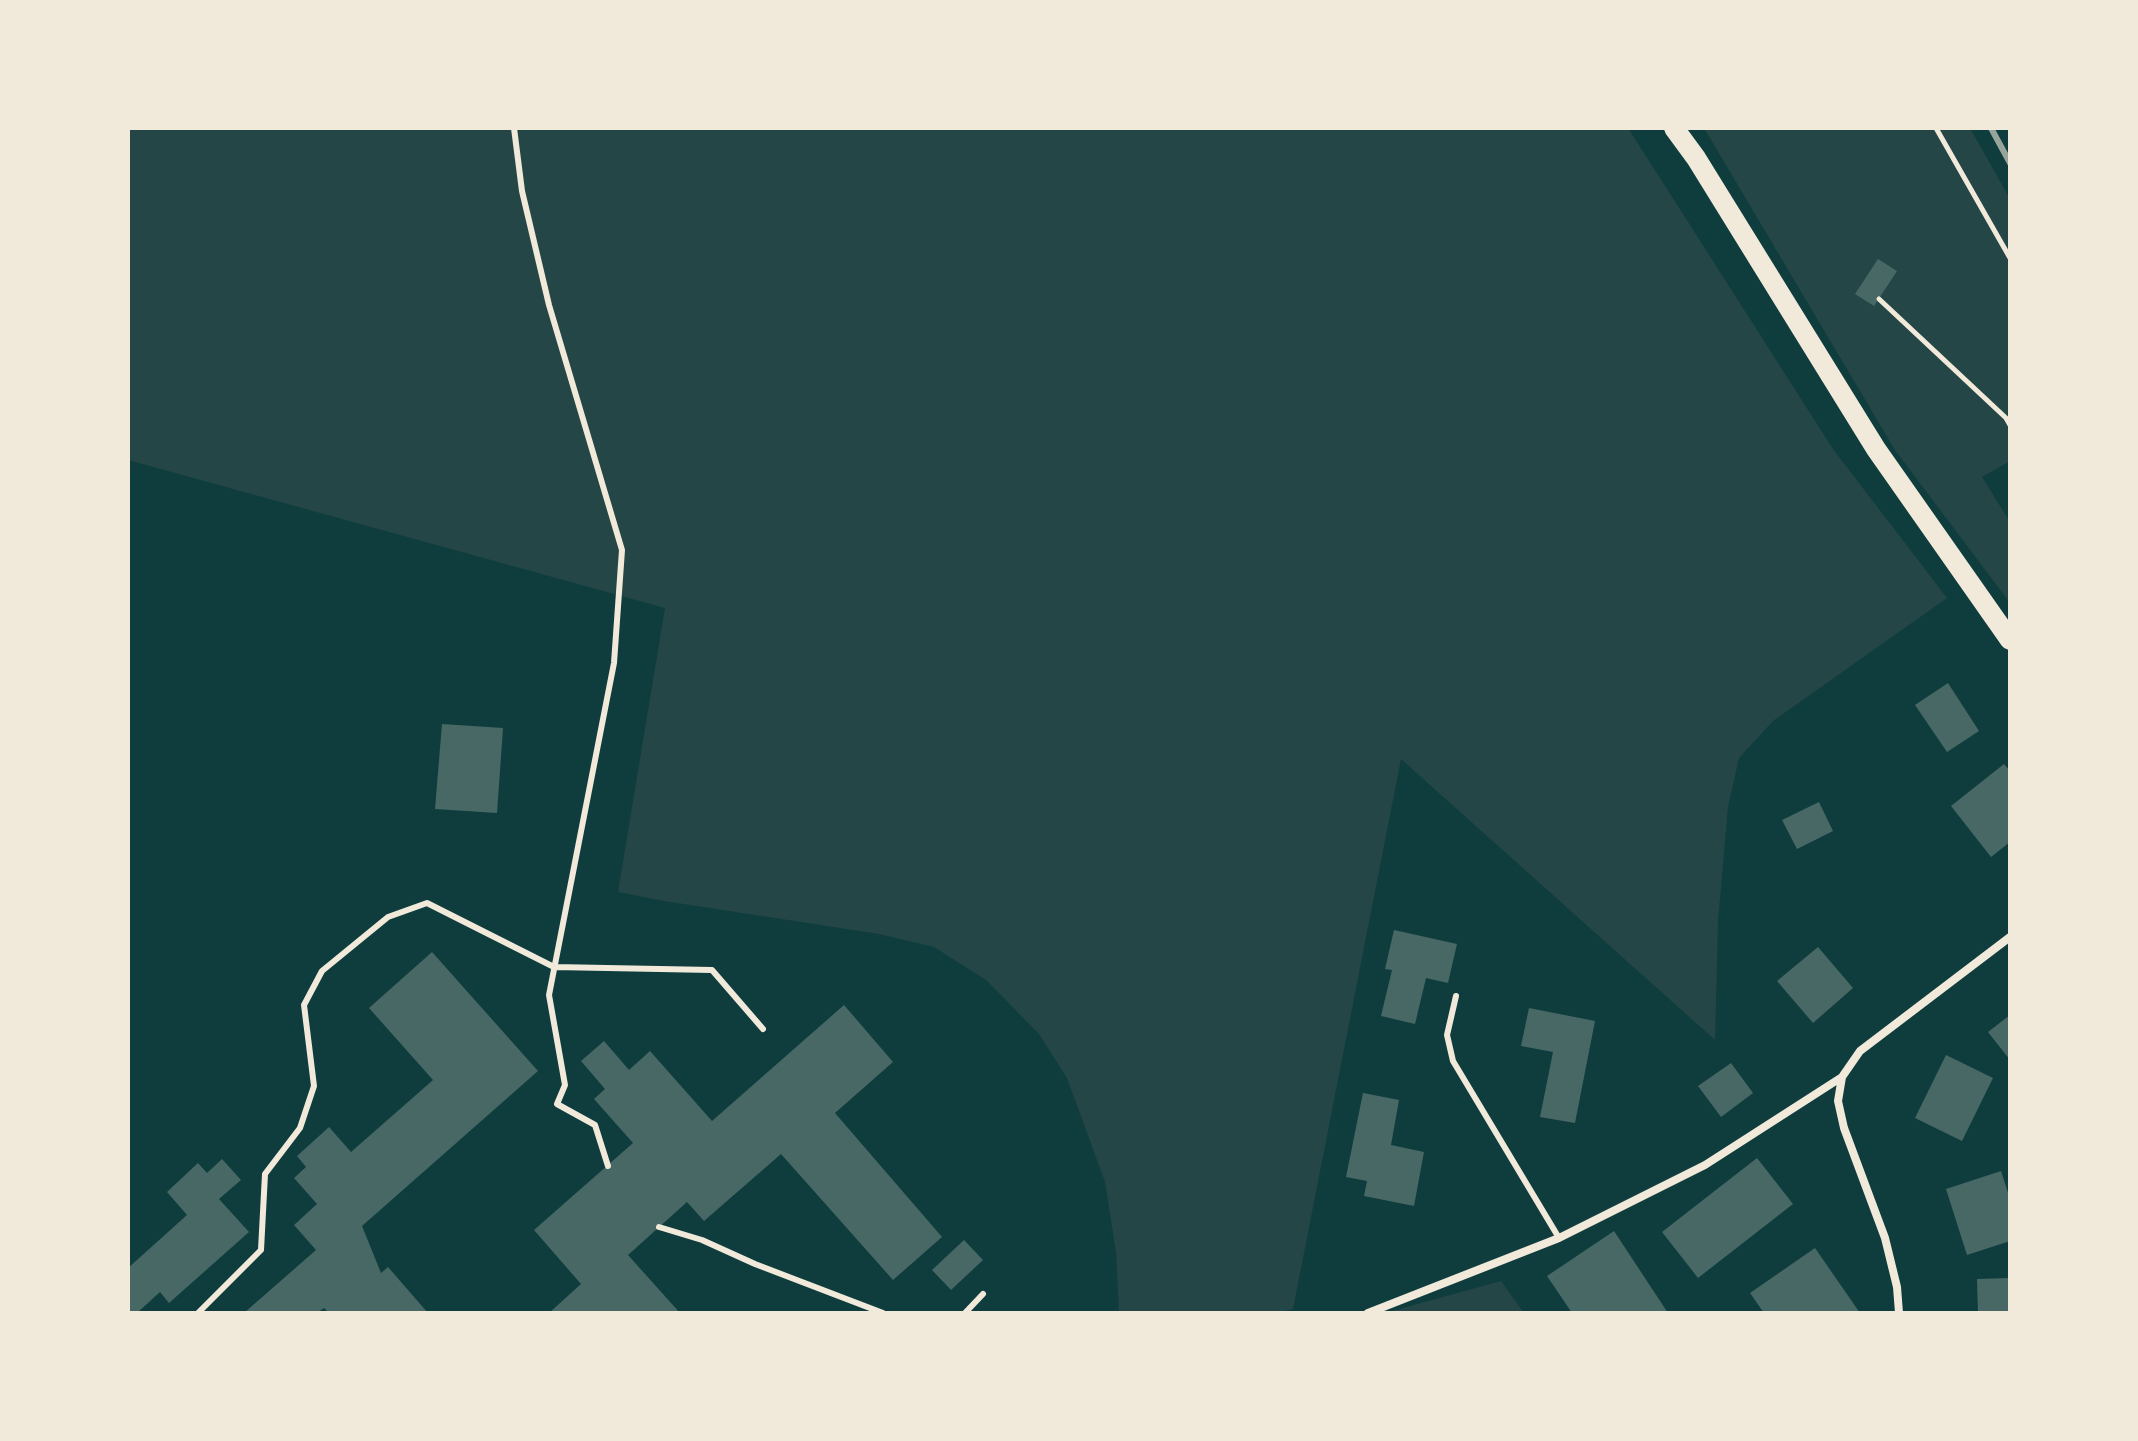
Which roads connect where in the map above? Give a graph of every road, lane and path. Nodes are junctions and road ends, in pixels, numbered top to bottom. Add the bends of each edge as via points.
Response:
1 (514, 128) edge
2 (1674, 128) edge
3 (1936, 128) edge
4 (2010, 258) edge
5 (1879, 299) dead end
6 (2010, 425) edge
7 (2010, 640) edge
8 (2010, 937) edge
9 (554, 967) junction
10 (1456, 996) dead end
11 (763, 1029) dead end
12 (1842, 1077) junction
13 (608, 1166) dead end
14 (659, 1227) dead end
15 (1559, 1238) junction
16 (983, 1294) dead end
17 (198, 1313) edge
18 (883, 1313) edge
19 (965, 1313) edge
20 (1368, 1313) edge
21 (1899, 1313) edge

1 - 9 lane via 542,278 622,550 614,663
2 - 7 main road via 1876,449
3 - 4 path
5 - 6 path
8 - 12 street via 1860,1051
9 - 11 lane via 712,970
9 - 13 lane via 549,995 565,1085 557,1104 595,1125
9 - 17 lane via 427,903 388,917 322,971 304,1005 314,1086 300,1128 265,1174 261,1250
10 - 15 lane via 1447,1035 1453,1061
12 - 15 street via 1705,1165
12 - 21 street via 1838,1101 1844,1128 1885,1238
14 - 18 lane
15 - 20 street
16 - 19 lane

